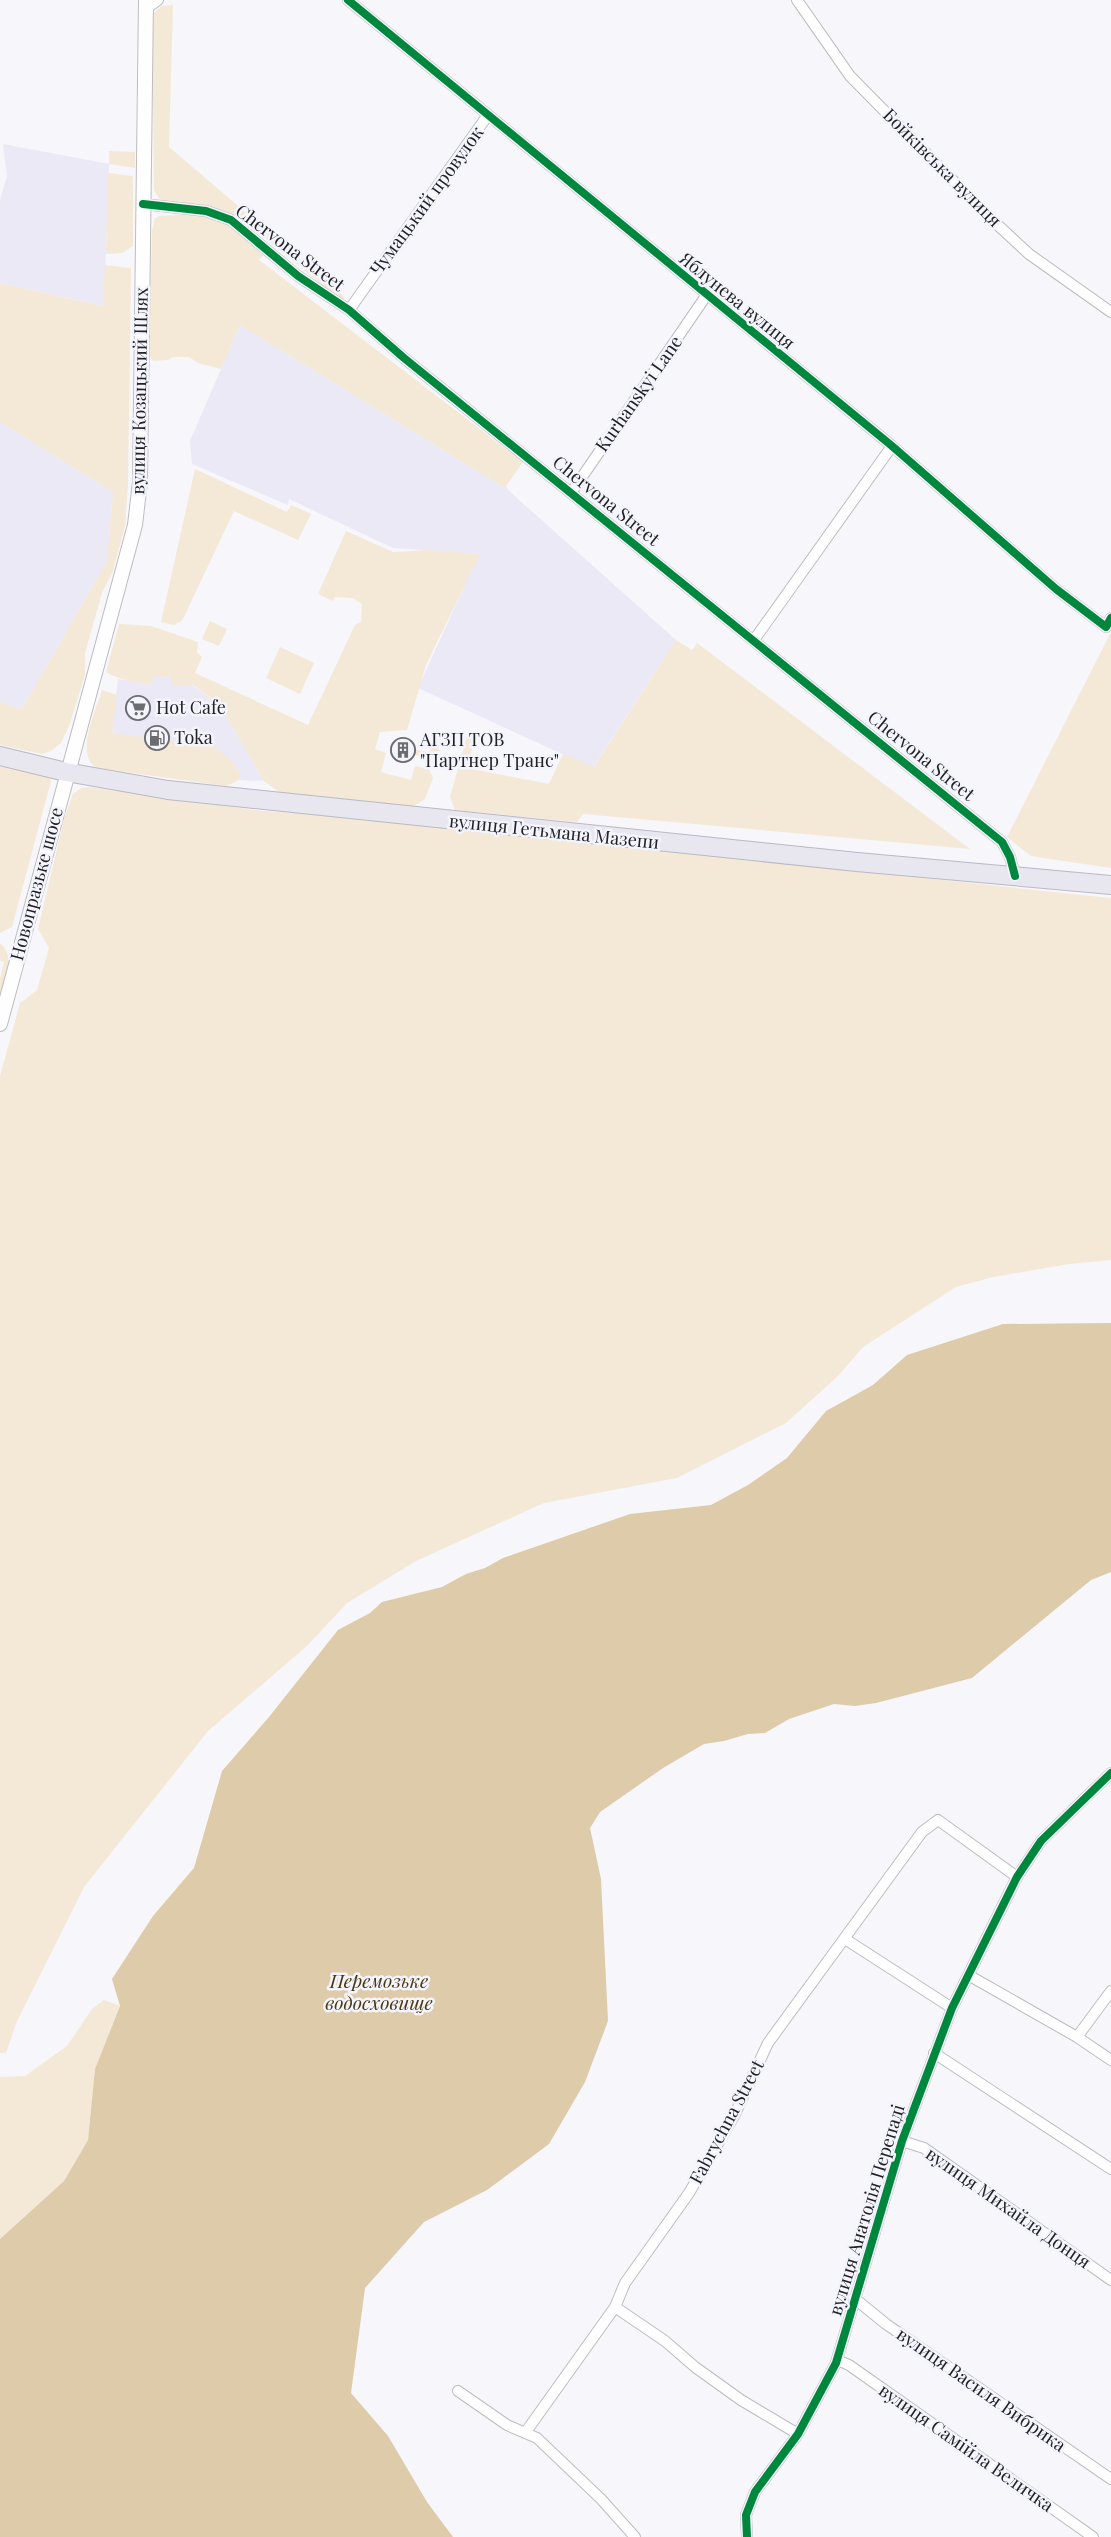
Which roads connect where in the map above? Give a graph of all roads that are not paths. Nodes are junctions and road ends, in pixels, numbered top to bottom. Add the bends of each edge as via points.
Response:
1 (158, 0) edge
2 (348, 0) edge
3 (797, 0) edge
4 (146, 4) edge
5 (488, 115) junction
6 (143, 204) junction
7 (706, 296) junction
8 (349, 310) junction
9 (1111, 312) edge
10 (892, 446) junction
11 (571, 493) junction
12 (1109, 622) edge
13 (754, 640) junction
14 (0, 756) edge
15 (66, 772) junction
16 (1015, 876) junction
17 (1111, 885) edge
18 (0, 1024) edge
19 (1111, 1773) edge
20 (1017, 1877) junction
21 (845, 1939) junction
22 (970, 1976) junction
23 (1111, 1991) edge
24 (952, 2008) junction
25 (1077, 2036) junction
26 (934, 2053) junction
27 (1111, 2060) edge
28 (902, 2141) junction
29 (1111, 2169) edge
30 (1111, 2280) edge
31 (854, 2298) junction
32 (615, 2306) junction
33 (837, 2360) junction
34 (458, 2391) dead end
35 (526, 2432) junction
36 (798, 2434) junction
37 (1111, 2479) edge
38 (635, 2537) edge
39 (746, 2537) edge
40 (1093, 2537) edge

1 - 4 street
2 - 5 street, Яблунева вулиця
3 - 9 street, Бойківська вулиця via 850,76 988,216 1029,254
4 - 6 main road, вулиця Козацький Шлях
5 - 7 street, Яблунева вулиця
5 - 8 street, Чумацький провулок
6 - 8 street, Chervona Street via 206,211 231,220 298,276
6 - 15 main road, вулиця Козацький Шлях via 138,499 113,612
7 - 10 street, Яблунева вулиця
7 - 11 street, Kurhanskyi Lane
8 - 11 street, Chervona Street
10 - 12 street, Яблунева вулиця via 1056,589
10 - 13 street
11 - 13 street, Chervona Street
13 - 16 street, Chervona Street via 1002,842
14 - 15 highway, вулиця Гетьмана Мазепи
15 - 16 highway, вулиця Гетьмана Мазепи via 168,790 334,809
15 - 18 main road, Новопразьке шосе
16 - 17 highway, вулиця Гетьмана Мазепи
19 - 20 street, вулиця Анатолія Перепаді via 1041,1841
20 - 21 street, Fabrychna Street via 938,1820 922,1832
20 - 22 street, вулиця Анатолія Перепаді
21 - 24 street
21 - 32 street, Fabrychna Street via 768,2043 734,2116 689,2194 625,2283
22 - 24 street, вулиця Анатолія Перепаді
22 - 25 street
23 - 25 street
24 - 26 street, вулиця Анатолія Перепаді
25 - 27 street
26 - 28 street, вулиця Анатолія Перепаді
26 - 29 street
28 - 30 street, вулиця Михайла Донця via 924,2148
28 - 31 street, вулиця Анатолія Перепаді
31 - 33 street, вулиця Анатолія Перепаді
31 - 37 street, вулиця Василя Вибрика via 886,2324
32 - 35 street, Fabrychna Street
32 - 36 street via 741,2400
33 - 36 street, вулиця Анатолія Перепаді
33 - 40 street, вулиця Самійла Величка
34 - 35 street via 507,2425
35 - 38 street via 537,2438 573,2472
36 - 39 street, вулиця Анатолія Перепаді via 755,2492 746,2515

